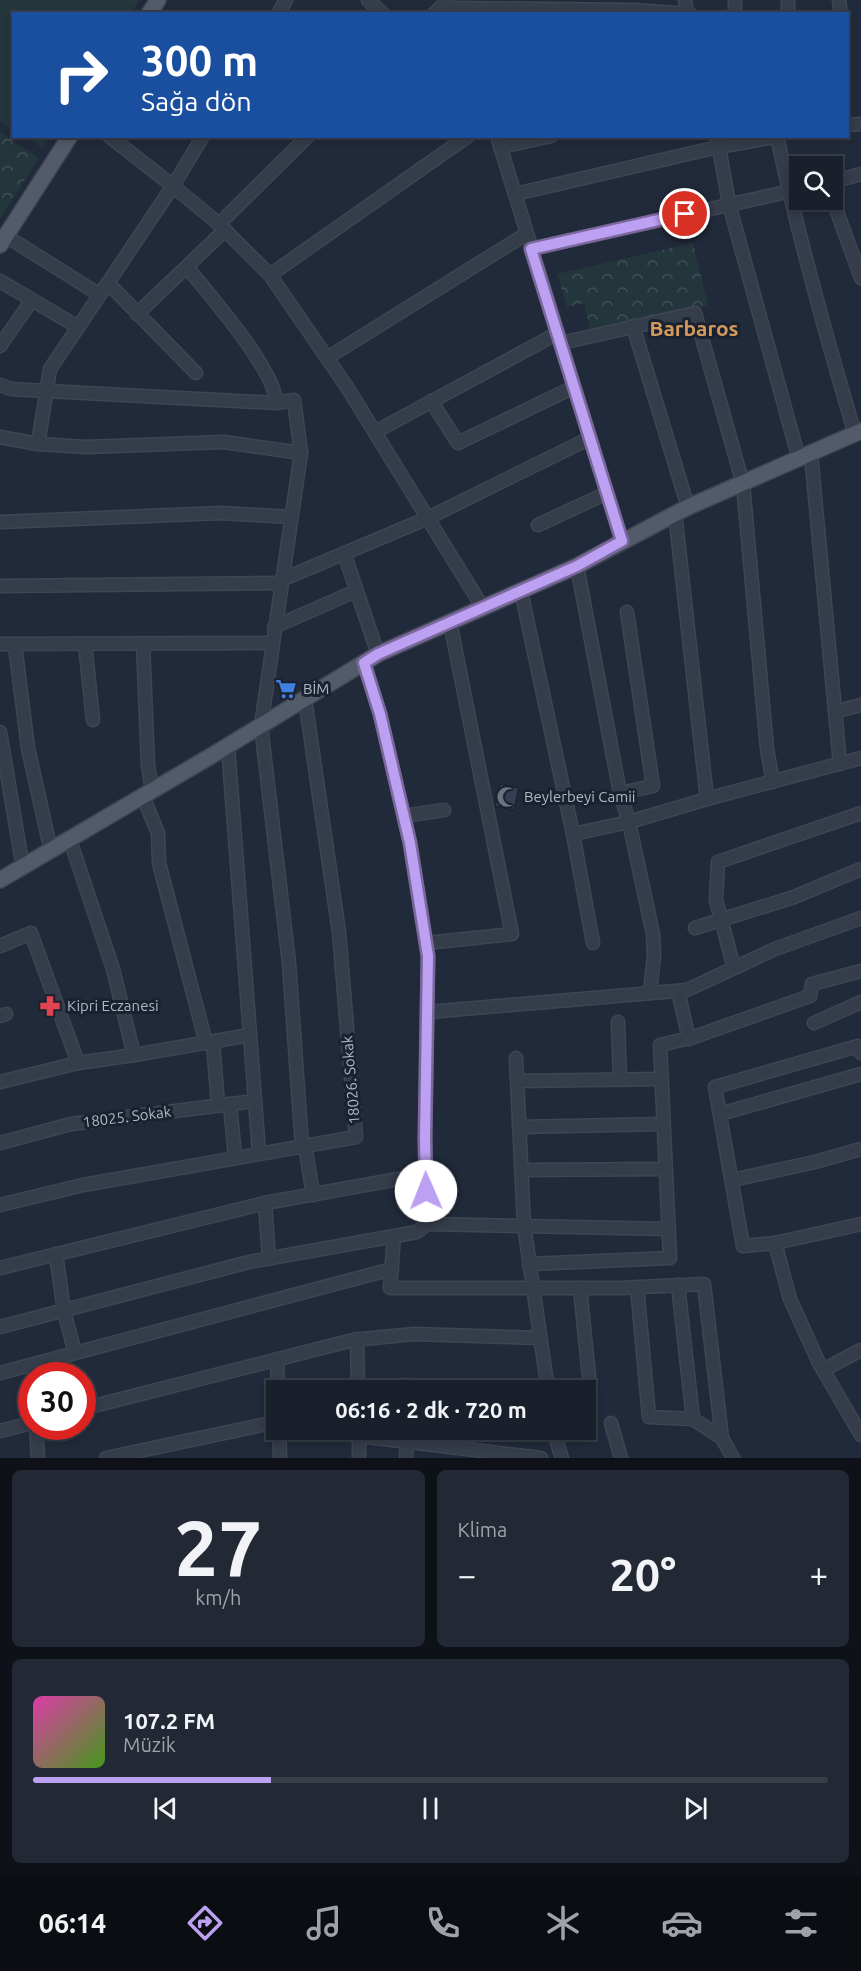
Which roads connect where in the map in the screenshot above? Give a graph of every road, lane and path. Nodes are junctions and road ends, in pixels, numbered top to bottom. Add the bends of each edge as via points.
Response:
1 (368, 0) edge
2 (452, 5) edge
3 (633, 5) edge
4 (381, 12) edge
5 (438, 12) edge
6 (617, 12) edge
7 (681, 12) edge
8 (69, 138) edge
9 (112, 138) edge
10 (202, 138) edge
11 (306, 138) edge
12 (465, 138) edge
13 (533, 138) edge
14 (766, 138) edge
15 (778, 138) edge
16 (498, 142) edge
17 (717, 142) edge
18 (789, 173) edge
19 (861, 174) edge
20 (843, 179) edge
21 (173, 186) junction
22 (789, 191) edge
23 (515, 194) junction
24 (729, 204) junction
25 (798, 210) edge
26 (836, 210) edge
27 (222, 227) junction
28 (526, 234) junction
29 (3, 240) edge
30 (531, 249) junction
31 (187, 267) junction
32 (270, 275) junction
33 (861, 278) edge
34 (0, 281) edge
35 (108, 284) junction
36 (100, 295) junction
37 (32, 300) junction
38 (137, 314) junction
39 (633, 326) junction
40 (78, 327) junction
41 (559, 338) junction
42 (0, 346) edge
43 (327, 358) junction
44 (195, 373) dead end
45 (0, 385) edge
46 (574, 387) junction
47 (47, 391) junction
48 (432, 401) junction
49 (276, 403) junction
50 (375, 432) junction
51 (858, 433) edge
52 (0, 436) edge
53 (590, 438) junction
54 (38, 444) junction
55 (301, 453) junction
56 (805, 457) junction
57 (743, 484) junction
58 (607, 493) junction
59 (681, 510) junction
60 (291, 517) junction
61 (428, 518) junction
62 (0, 522) edge
63 (538, 525) dead end
64 (622, 541) junction
65 (344, 553) junction
66 (577, 566) junction
67 (281, 582) junction
68 (0, 586) edge
69 (356, 591) junction
70 (521, 591) junction
71 (483, 608) junction
72 (627, 612) dead end
73 (450, 622) junction
74 (274, 627) junction
75 (143, 643) junction
76 (272, 643) junction
77 (0, 644) edge
78 (85, 644) junction
79 (15, 645) junction
80 (378, 654) junction
81 (364, 663) junction
82 (305, 699) junction
83 (861, 705) edge
84 (837, 711) junction
85 (93, 720) dead end
86 (261, 726) junction
87 (0, 732) edge
88 (228, 746) junction
89 (861, 758) edge
90 (840, 764) junction
91 (773, 782) junction
92 (620, 793) junction
93 (148, 794) junction
94 (707, 799) junction
95 (444, 810) dead end
96 (861, 813) edge
97 (404, 816) junction
98 (629, 822) junction
99 (573, 834) junction
100 (70, 840) junction
101 (51, 851) junction
102 (23, 867) junction
103 (861, 869) edge
104 (0, 880) edge
105 (861, 918) edge
106 (721, 920) junction
107 (695, 928) dead end
108 (426, 943) junction
109 (593, 943) dead end
110 (0, 946) edge
111 (734, 968) junction
112 (861, 971) edge
113 (678, 991) junction
114 (650, 993) junction
115 (861, 1002) edge
116 (428, 1012) junction
117 (618, 1022) dead end
118 (814, 1023) dead end
119 (250, 1035) junction
120 (689, 1039) junction
121 (210, 1042) junction
122 (861, 1053) edge
123 (134, 1055) junction
124 (516, 1058) dead end
125 (78, 1063) junction
126 (861, 1074) edge
127 (661, 1079) junction
128 (620, 1080) junction
129 (518, 1081) junction
130 (0, 1082) edge
131 (255, 1101) junction
132 (224, 1104) junction
133 (720, 1114) junction
134 (663, 1124) junction
135 (519, 1127) junction
136 (0, 1143) edge
137 (304, 1145) junction
138 (861, 1149) edge
139 (259, 1153) junction
140 (235, 1157) junction
141 (665, 1169) junction
142 (522, 1170) junction
143 (426, 1174) junction
144 (732, 1180) junction
145 (312, 1195) junction
146 (265, 1203) junction
147 (0, 1205) edge
148 (427, 1224) junction
149 (861, 1224) edge
150 (524, 1225) junction
151 (669, 1229) junction
152 (394, 1237) junction
153 (775, 1243) junction
154 (56, 1254) junction
155 (269, 1259) junction
156 (530, 1264) junction
157 (0, 1268) edge
158 (392, 1269) junction
159 (678, 1285) junction
160 (637, 1287) junction
161 (533, 1288) junction
162 (580, 1288) junction
163 (64, 1311) junction
164 (0, 1327) edge
165 (540, 1338) junction
166 (357, 1339) junction
167 (861, 1350) edge
168 (75, 1353) junction
169 (277, 1359) junction
170 (823, 1370) junction
171 (0, 1373) edge
172 (589, 1376) dead end
173 (278, 1380) edge
174 (358, 1380) edge
175 (546, 1380) edge
176 (96, 1405) edge
177 (693, 1419) junction
178 (611, 1423) dead end
179 (266, 1424) edge
180 (18, 1426) edge
181 (0, 1431) edge
182 (861, 1435) edge
183 (722, 1438) junction
184 (37, 1440) edge
185 (280, 1440) edge
186 (359, 1440) edge
187 (396, 1440) edge
188 (556, 1440) edge
189 (407, 1442) junction
190 (38, 1458) edge
191 (106, 1458) edge
192 (281, 1458) edge
193 (359, 1458) edge
194 (406, 1458) edge
195 (541, 1458) edge
196 (562, 1458) edge
197 (621, 1458) edge
198 (733, 1458) edge

1 - 4 street
2 - 5 street
2 - 6 street
3 - 6 street
3 - 7 street
8 - 29 main road
9 - 21 street
10 - 21 street
11 - 27 street
12 - 32 street
13 - 16 street
14 - 17 street
15 - 18 street
16 - 23 street
17 - 23 street
17 - 24 street
19 - 20 street
21 - 27 street
21 - 35 street
22 - 24 street
23 - 28 street
24 - 30 street
24 - 56 street
25 - 51 street via 820,317
26 - 33 street
27 - 31 street
27 - 32 street
28 - 30 street
28 - 43 street
29 - 36 street
30 - 41 street
31 - 38 street
31 - 49 street via 244,338 271,383
32 - 43 street
34 - 37 street
35 - 36 street
35 - 38 street
36 - 40 street
37 - 40 street
37 - 42 street
38 - 44 street
39 - 41 street
39 - 57 street via 695,313
39 - 59 street
40 - 47 street via 50,369
41 - 46 street
41 - 48 street
43 - 50 street
45 - 47 street
46 - 48 street via 458,443
46 - 53 street
47 - 49 street
47 - 54 street
48 - 50 street
49 - 55 street via 294,400
50 - 61 street
51 - 56 main road
52 - 54 street
53 - 58 street
53 - 61 street
54 - 55 street via 86,447 224,442
55 - 60 street
56 - 57 main road
56 - 84 street
57 - 59 main road
57 - 91 street
58 - 63 street
58 - 64 street
59 - 64 main road
59 - 94 street
60 - 62 street via 221,513
60 - 67 street
61 - 65 street
61 - 71 street
64 - 66 main road
65 - 67 street
65 - 69 street
66 - 70 main road
66 - 92 street
67 - 68 street
67 - 74 street
69 - 74 street
69 - 80 street
70 - 71 main road
70 - 99 street
71 - 73 main road
72 - 92 street via 653,786
73 - 80 main road
73 - 108 street via 512,934
74 - 76 street
75 - 76 street
75 - 78 street
75 - 93 street
76 - 86 street
77 - 79 street
78 - 79 street
78 - 85 street
79 - 101 street via 28,748
80 - 81 main road
81 - 82 main road
81 - 97 street
82 - 86 main road
82 - 137 street, 18026. Sokak via 339,932 356,1137
83 - 84 street
84 - 90 street
86 - 88 main road
86 - 137 street via 289,963
87 - 102 street
88 - 93 main road
88 - 119 street
89 - 90 street
90 - 91 street
91 - 94 street
92 - 98 street
93 - 100 main road
93 - 121 street via 158,833 159,863
94 - 98 street
95 - 97 street
96 - 106 street via 718,862 716,900
97 - 108 street
98 - 99 street
98 - 114 street via 653,934
99 - 109 street
100 - 101 main road
100 - 123 street via 113,969
101 - 102 main road
102 - 104 main road
103 - 106 street via 794,897
105 - 111 street
106 - 107 street
106 - 111 street
108 - 116 street
110 - 125 street via 31,933
111 - 113 street
112 - 120 street via 812,984 810,996
113 - 114 street
113 - 120 street
114 - 116 street
115 - 118 street
116 - 143 street
117 - 128 street
119 - 121 street
119 - 131 street
120 - 127 street via 660,1045
121 - 123 street
121 - 132 street
122 - 133 street via 858,1046 715,1087
123 - 125 street
124 - 129 street
125 - 130 street
126 - 133 street
127 - 128 street
127 - 134 street
128 - 129 street
129 - 135 street
131 - 132 street, 18025. Sokak
131 - 139 street
132 - 136 street, 18025. Sokak via 71,1124
132 - 140 street
133 - 144 street
134 - 135 street
134 - 141 street
135 - 142 street
137 - 139 street, 18026. Sokak
137 - 145 street
138 - 144 street
139 - 140 street, 18026. Sokak
140 - 147 street, 18026. Sokak
141 - 142 street
141 - 151 street
142 - 150 street
143 - 145 street
143 - 148 street
144 - 153 street via 743,1246
145 - 146 street
146 - 154 street
146 - 155 street
148 - 150 street
148 - 152 street via 417,1232
149 - 153 street
150 - 151 street
150 - 156 street
151 - 156 street via 670,1258
152 - 155 street
152 - 158 street
153 - 170 street via 790,1299
154 - 157 street
154 - 163 street
155 - 163 street
156 - 161 street
158 - 161 street via 390,1288
158 - 168 street
159 - 160 street
159 - 177 street
159 - 183 street via 704,1284
160 - 162 street
160 - 177 street via 649,1417
161 - 162 street
161 - 165 street
162 - 172 street
163 - 164 street
163 - 168 street
165 - 166 street via 414,1334
165 - 175 street
166 - 169 street
166 - 174 street
167 - 170 street
168 - 171 street
169 - 173 street
169 - 176 street
170 - 182 street
177 - 183 street
178 - 197 street
179 - 191 street
180 - 181 street
183 - 198 street
184 - 190 street
185 - 192 street
186 - 193 street
187 - 189 street
188 - 196 street
189 - 194 street
189 - 195 street

